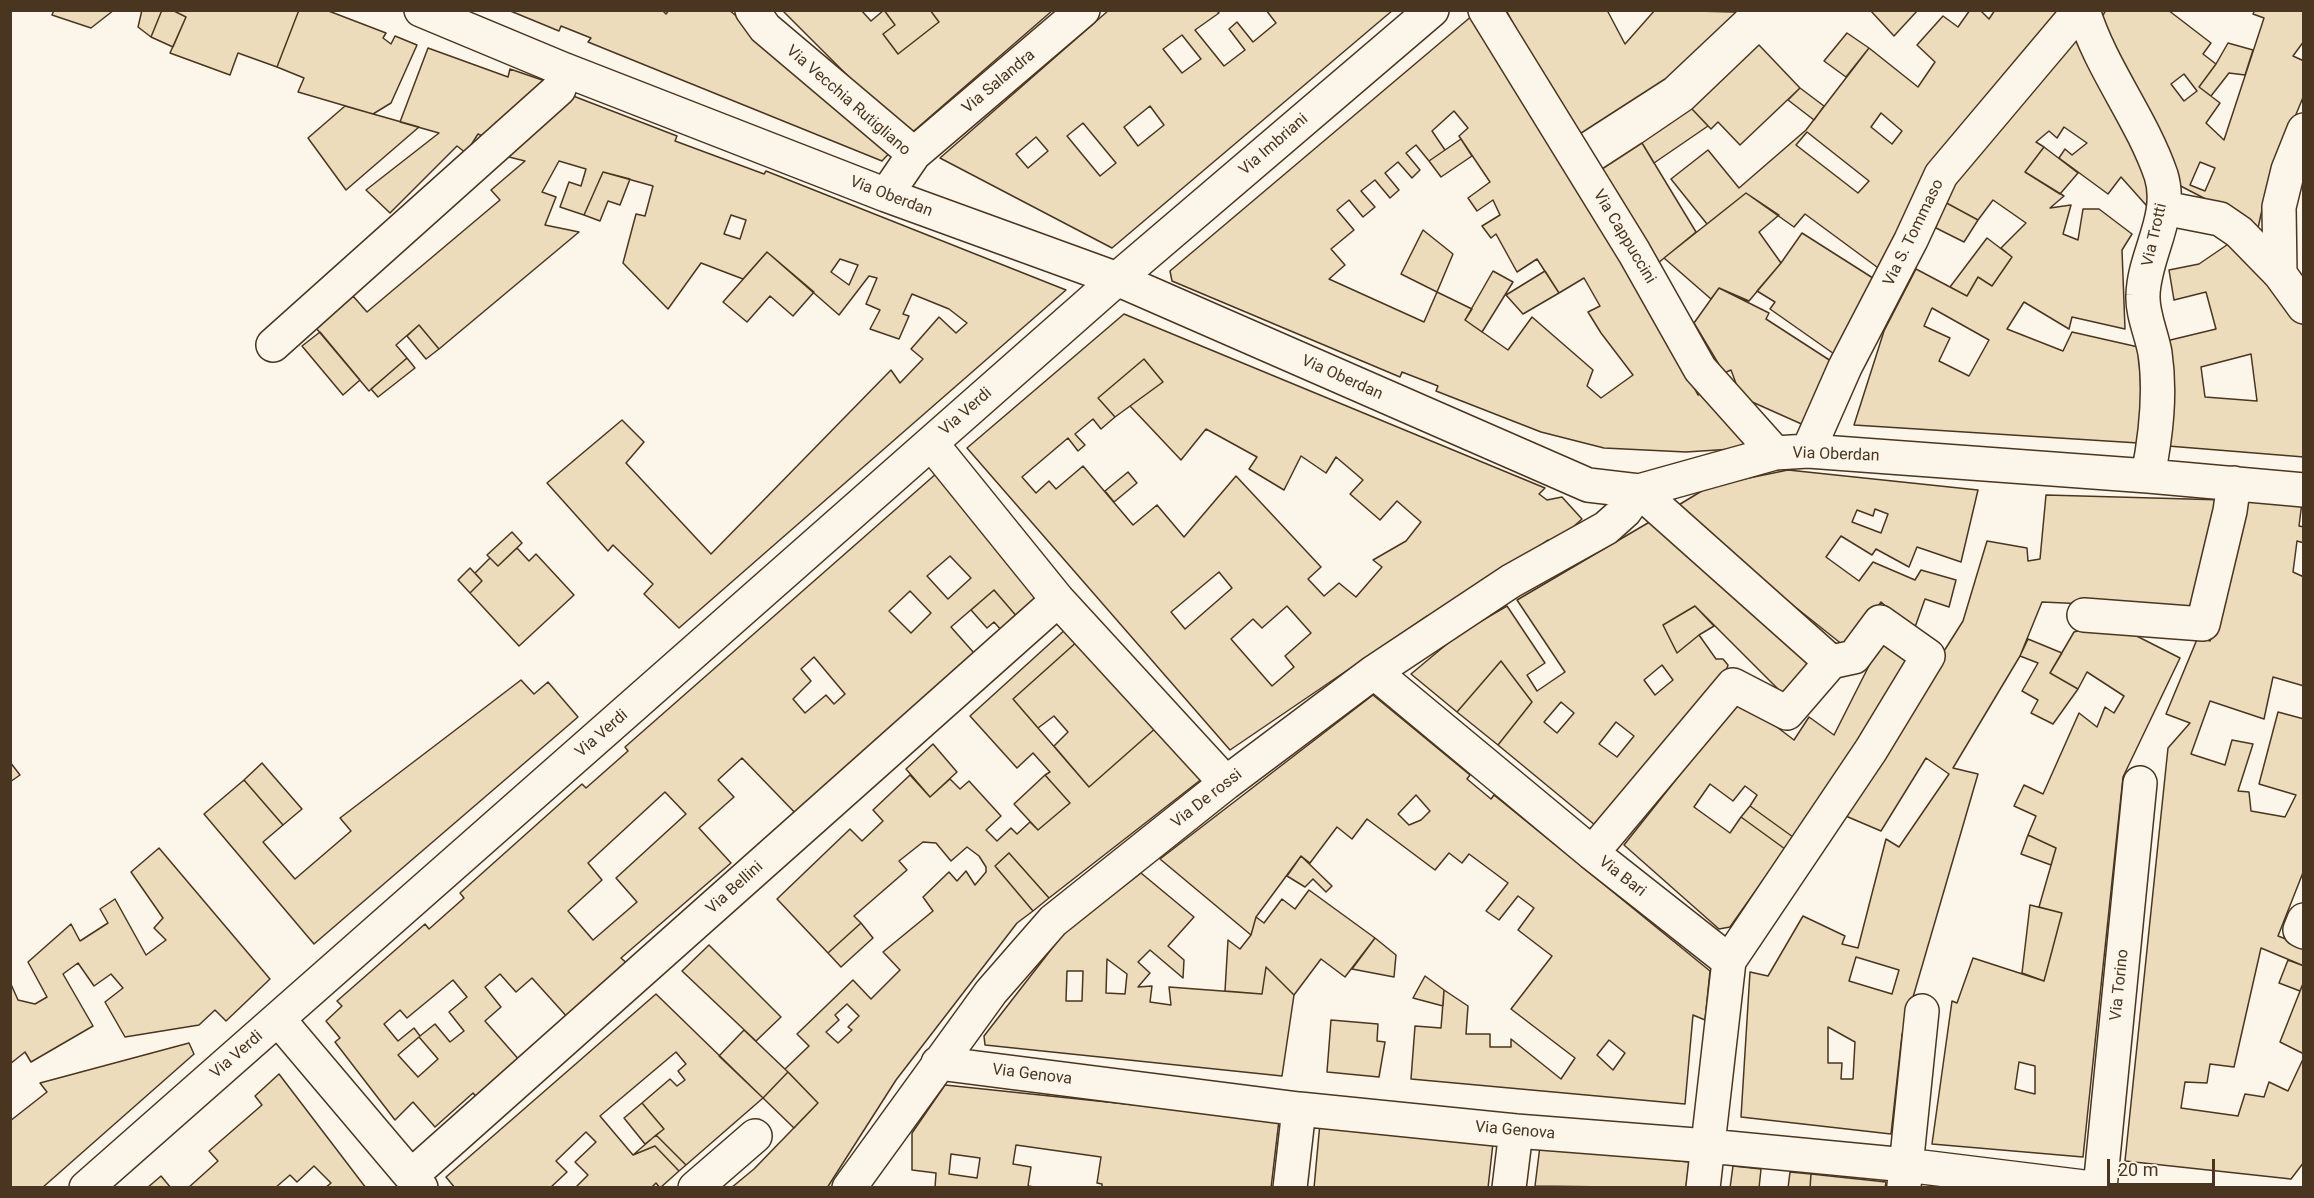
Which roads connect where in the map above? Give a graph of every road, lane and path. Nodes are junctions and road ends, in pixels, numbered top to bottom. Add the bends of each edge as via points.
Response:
1 (421, 10) edge
2 (752, 10) edge
3 (1083, 10) edge
4 (1432, 10) edge
5 (1485, 10) edge
6 (2081, 10) edge
7 (565, 70) junction
8 (2304, 130) edge
9 (914, 154) junction
10 (886, 195) junction
11 (2164, 208) junction
12 (2280, 274) junction
13 (1117, 279) junction
14 (2304, 307) edge
15 (273, 345) dead end
16 (931, 443) junction
17 (1808, 451) junction
18 (1775, 453) junction
19 (2148, 476) junction
20 (2234, 483) junction
21 (2304, 490) edge
22 (1639, 491) junction
23 (1058, 600) junction
24 (2084, 615) dead end
25 (1831, 662) junction
26 (1374, 672) junction
27 (1226, 783) junction
28 (2140, 783) dead end
29 (1592, 853) junction
30 (2304, 920) edge
31 (2304, 932) edge
32 (1729, 961) junction
33 (1922, 1011) dead end
34 (278, 1019) junction
35 (938, 1063) junction
36 (1299, 1109) junction
37 (1516, 1131) junction
38 (756, 1136) dead end
39 (1708, 1146) junction
40 (1905, 1176) edge
41 (863, 1181) edge
42 (416, 1182) edge
43 (86, 1188) edge
44 (695, 1188) edge
45 (1290, 1188) edge
46 (1509, 1188) edge
47 (1703, 1188) edge
48 (2092, 1188) edge
49 (2100, 1188) edge

1 - 7 street, Via Oberdan
2 - 9 street, Via Vecchia Rutigliano via 765,28
3 - 9 street, Via Salandra
4 - 13 street, Via Imbriani
5 - 18 street, Via Cappuccini via 1628,242 1700,369
6 - 11 street, Via Trotti via 2161,175
6 - 17 street, Via S. Tommaso via 1941,175 1845,367
7 - 10 street, Via Oberdan
7 - 15 street via 559,89
8 - 12 street via 2279,207
9 - 10 street, Via Vecchia Rutigliano
10 - 13 street, Via Oberdan
11 - 12 street via 2220,219 2239,232
11 - 19 street, Via Trotti via 2149,258 2143,298 2159,390
12 - 14 street
13 - 16 street, Via Verdi
13 - 22 street, Via Oberdan via 1588,485
16 - 23 street
16 - 34 street, Via Verdi
17 - 18 street, Via Oberdan
17 - 19 street, Via Oberdan
18 - 22 street, Via Oberdan
19 - 20 street, Via Oberdan
20 - 21 street, Via Oberdan
20 - 24 street via 2203,624
22 - 25 street
22 - 26 street, Via De rossi via 1606,528 1511,581
23 - 27 street
23 - 42 street, Via Bellini
25 - 29 street via 1787,713 1733,685
25 - 32 street via 1854,657 1880,622 1928,656
26 - 27 street, Via De rossi
26 - 29 street, Via Bari
27 - 35 street, Via De rossi via 1053,921 991,992
28 - 49 street, Via Torino
29 - 32 street, Via Bari
30 - 31 street via 2300,930
32 - 39 street
33 - 40 street
34 - 42 street
34 - 43 street, Via Verdi
35 - 36 street, Via Genova
35 - 41 street, Via De rossi
36 - 37 street, Via Genova
36 - 45 street
37 - 39 street, Via Genova
37 - 46 street
38 - 44 street
39 - 40 street, Via Genova
39 - 47 street
40 - 48 street, Via Genova

